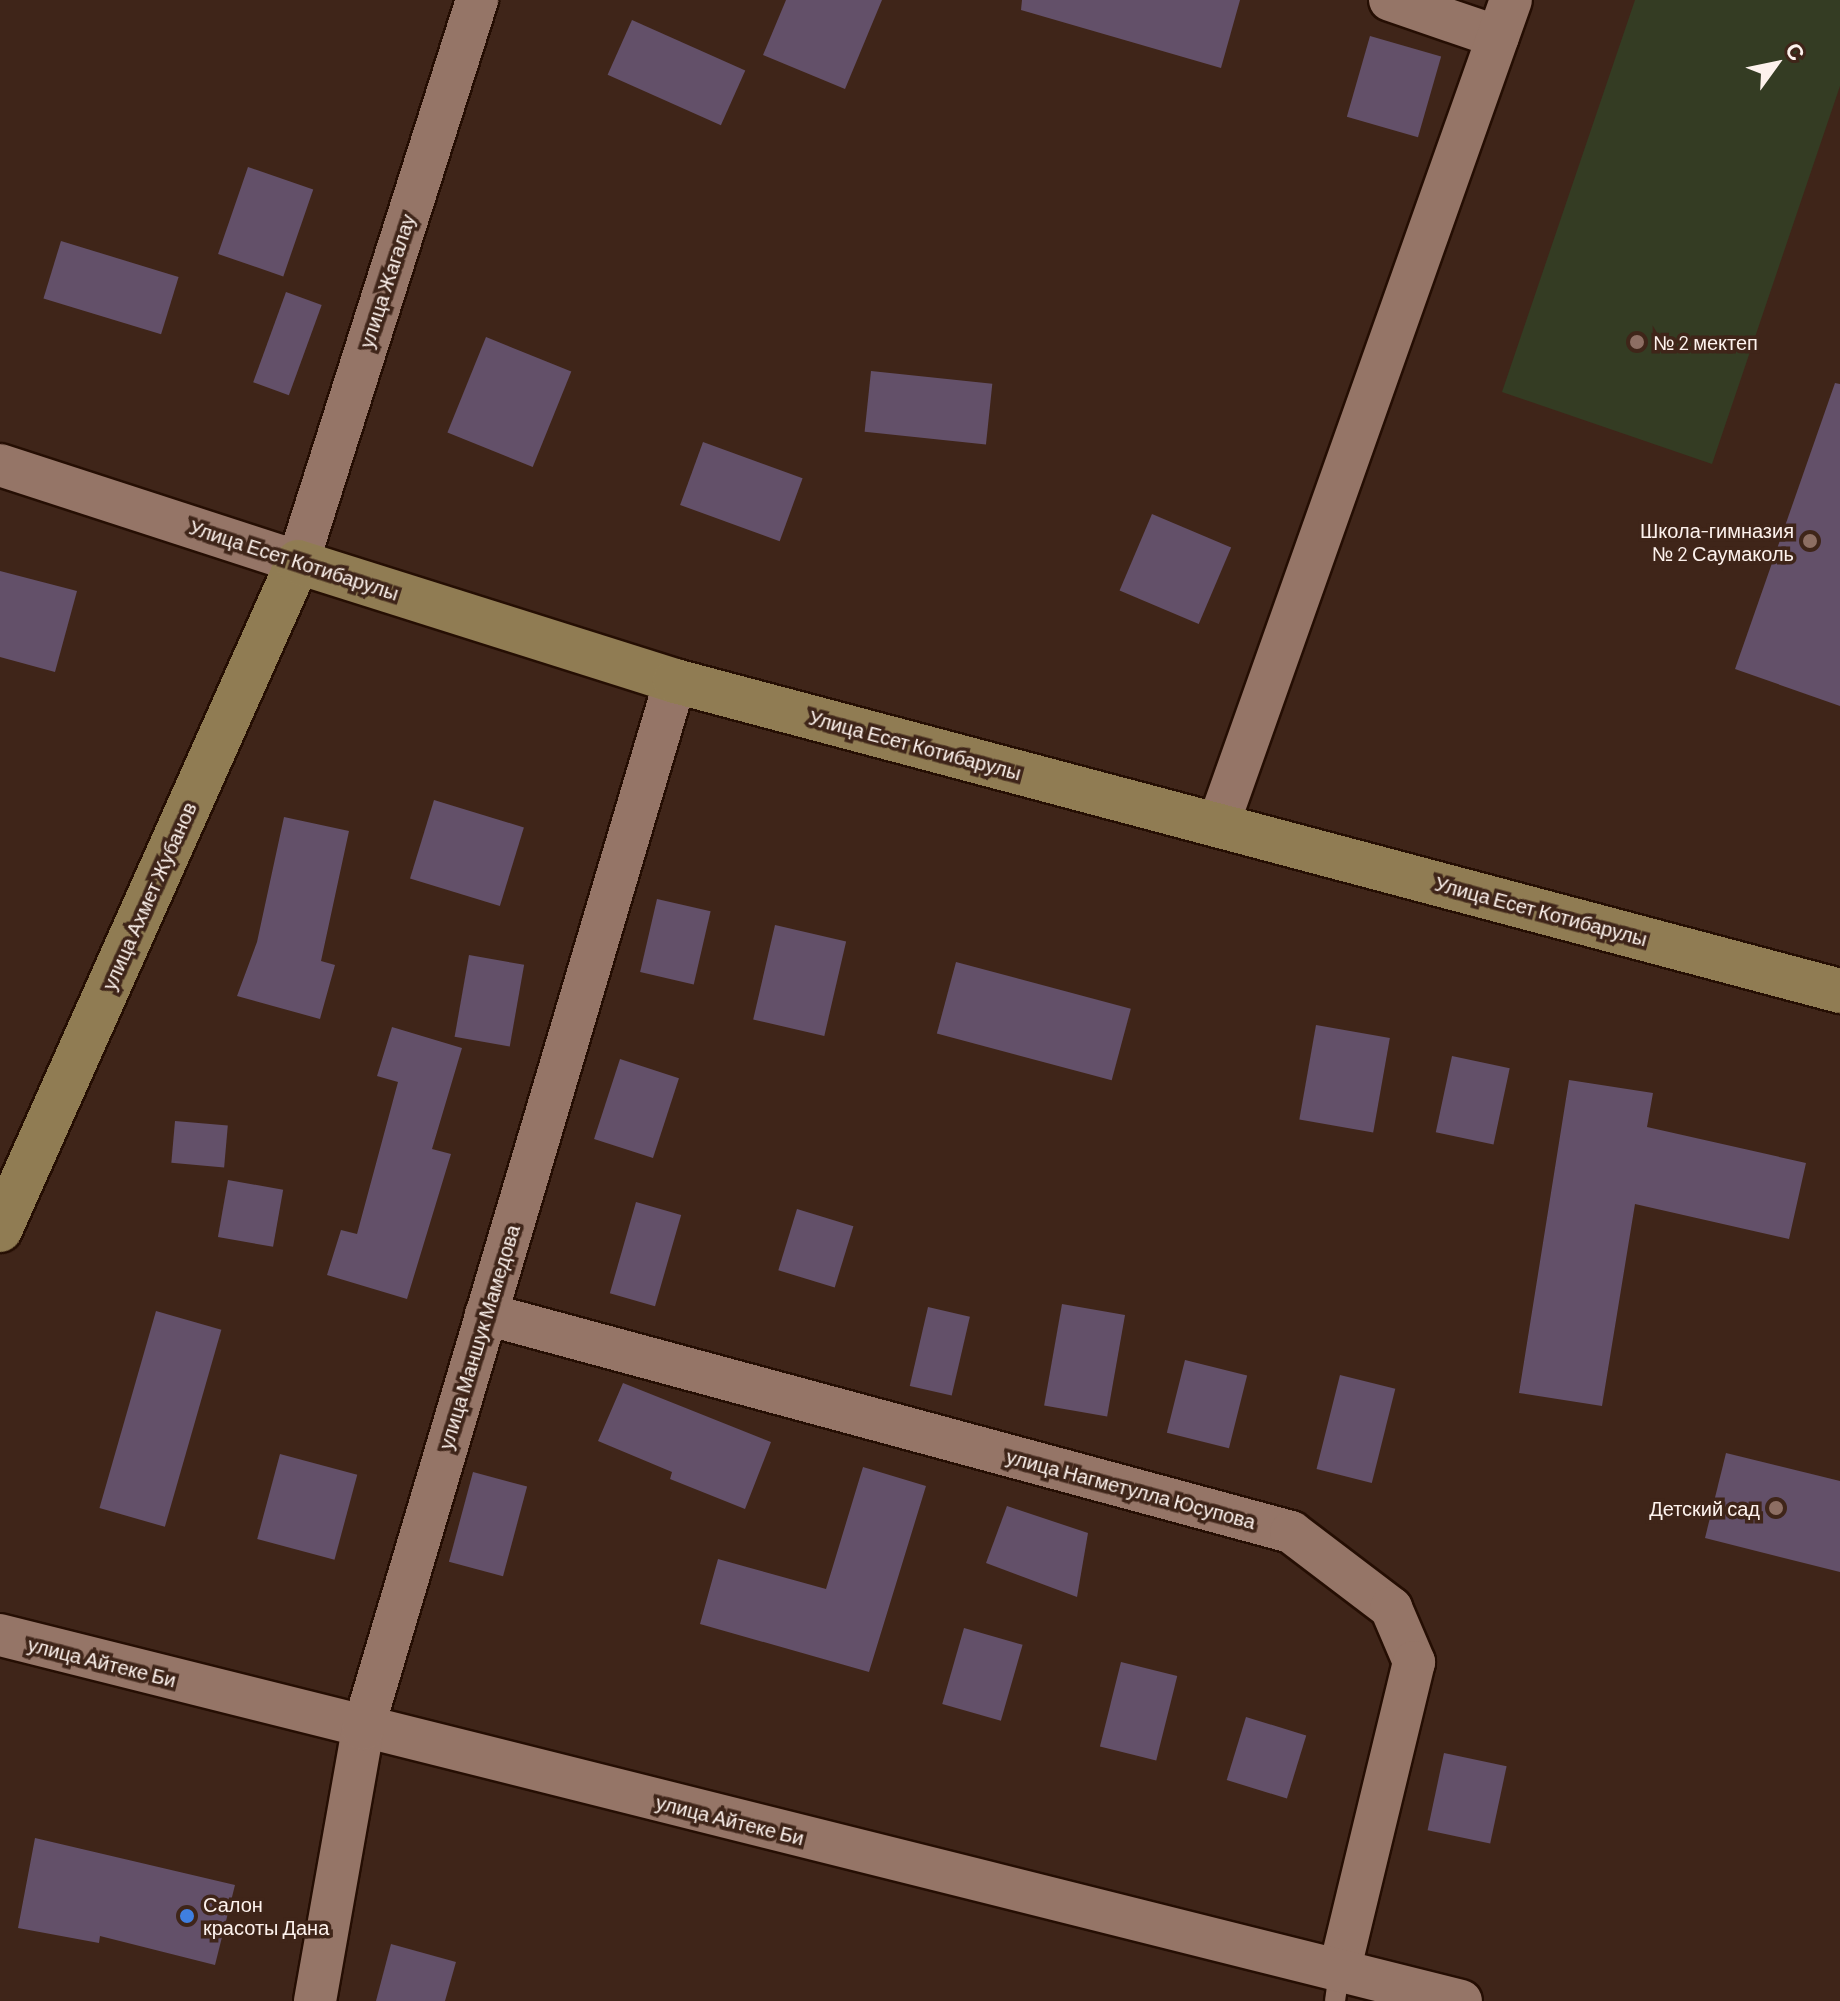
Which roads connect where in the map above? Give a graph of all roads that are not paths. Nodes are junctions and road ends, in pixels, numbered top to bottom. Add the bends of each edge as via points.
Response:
1 (477, 0) edge
2 (1390, 0) edge
3 (1504, 18) edge
4 (0, 465) edge
5 (298, 562) junction
6 (675, 681) junction
7 (1218, 825) junction
8 (1840, 991) edge
9 (0, 1230) edge
10 (486, 1314) junction
11 (0, 1635) edge
12 (363, 1729) junction
13 (1337, 1986) edge
14 (315, 2001) edge
15 (1461, 2001) edge

1 - 5 street, улица Жагалау
2 - 3 street
3 - 7 street
4 - 5 street, Улица Есет Котибарулы
5 - 6 main road, Улица Есет Котибарулы
5 - 9 main road, улица Ахмет Жубанов
6 - 7 main road, Улица Есет Котибарулы
6 - 10 street, улица Маншук Мамедова
7 - 8 main road, Улица Есет Котибарулы
10 - 12 street, улица Маншук Мамедова
10 - 13 street, улица Нагметулла Юсупова via 1291,1532 1391,1608 1414,1662
11 - 12 street, улица Айтеке Би
12 - 13 street, улица Айтеке Би
12 - 14 street, улица Маншук Мамедова
13 - 15 street, улица Айтеке Би

